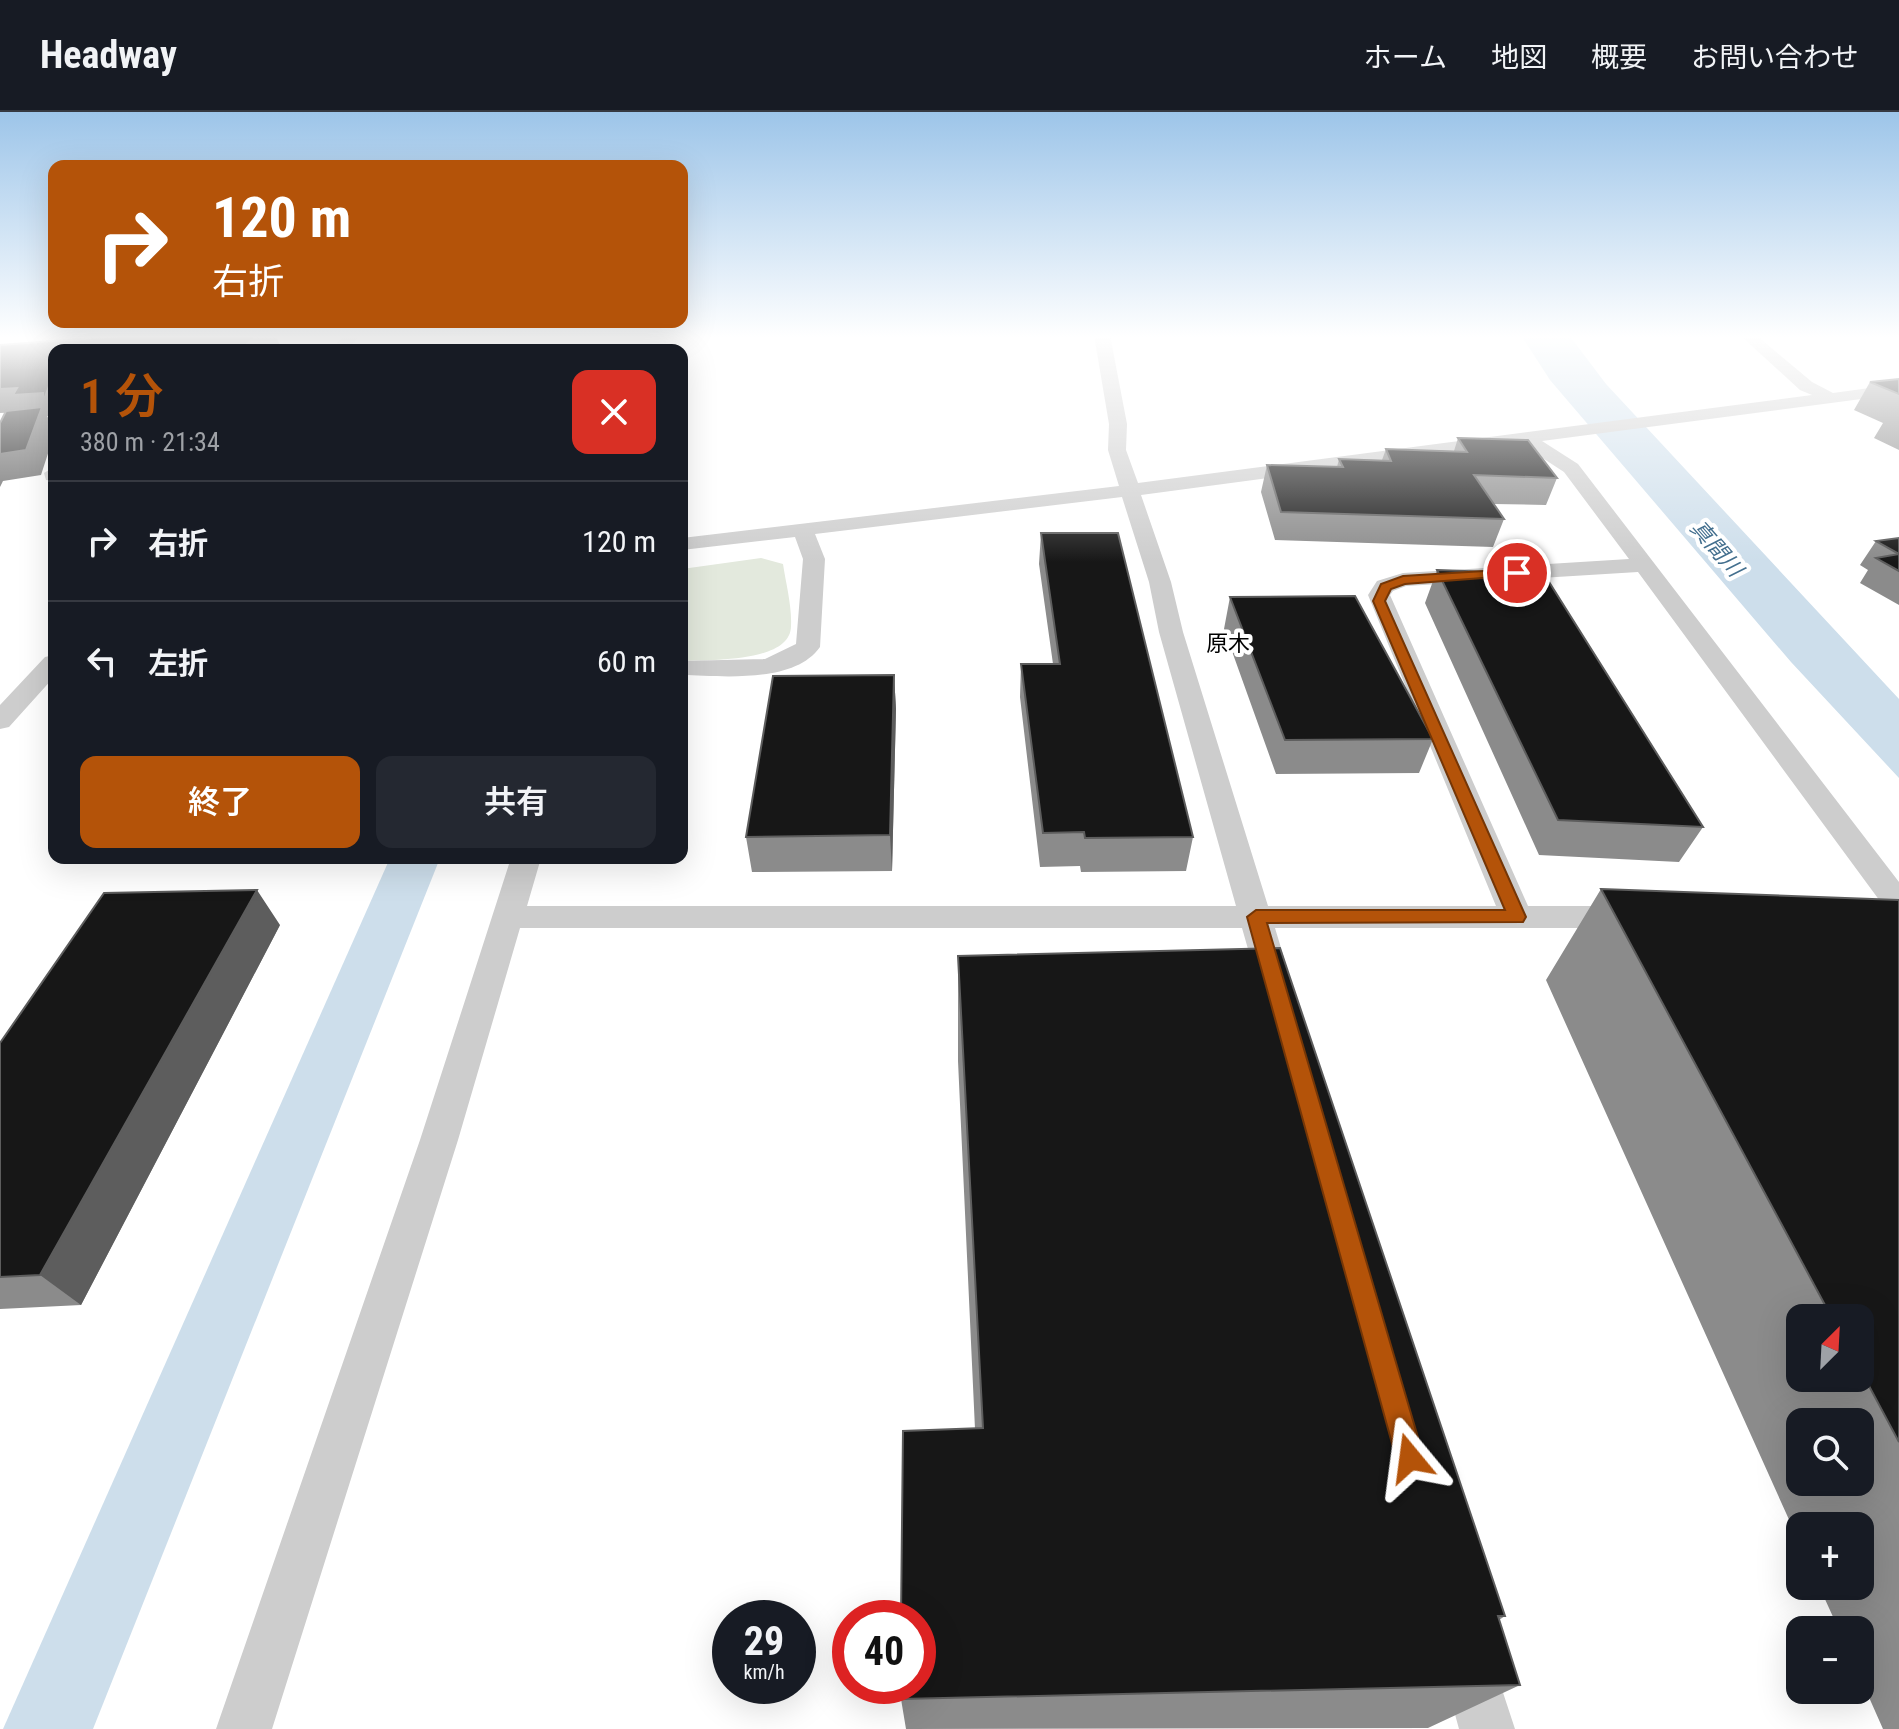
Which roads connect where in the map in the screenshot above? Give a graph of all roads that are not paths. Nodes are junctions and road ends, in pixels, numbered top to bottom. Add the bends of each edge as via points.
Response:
1 (1116, 410) edge
2 (1738, 410) edge
3 (48, 424) edge
4 (0, 429) edge
5 (1525, 439) junction
6 (1132, 490) junction
7 (803, 530) junction
8 (688, 543) edge
9 (1642, 565) junction
10 (48, 668) edge
11 (688, 668) edge
12 (2, 716) edge
13 (524, 864) edge
14 (1899, 904) edge
15 (507, 917) junction
16 (1256, 917) junction
17 (1517, 917) junction
18 (1660, 917) edge
19 (1867, 918) edge
20 (1899, 918) edge
21 (1286, 1024) edge
22 (1461, 1637) edge
23 (244, 1729) edge
24 (1487, 1729) edge

1 - 6 street via 1117,450
2 - 5 street
3 - 4 street
5 - 6 street
5 - 9 street via 1567,464
6 - 7 street
6 - 16 street
7 - 8 street
7 - 11 street via 814,559 808,647 799,656 772,665
9 - 14 street
9 - 17 street via 1403,580 1385,586 1379,595
10 - 12 street
13 - 15 street
15 - 16 street
15 - 23 street via 439,1140
16 - 17 street
16 - 21 street
17 - 18 street
19 - 20 street
22 - 24 street

